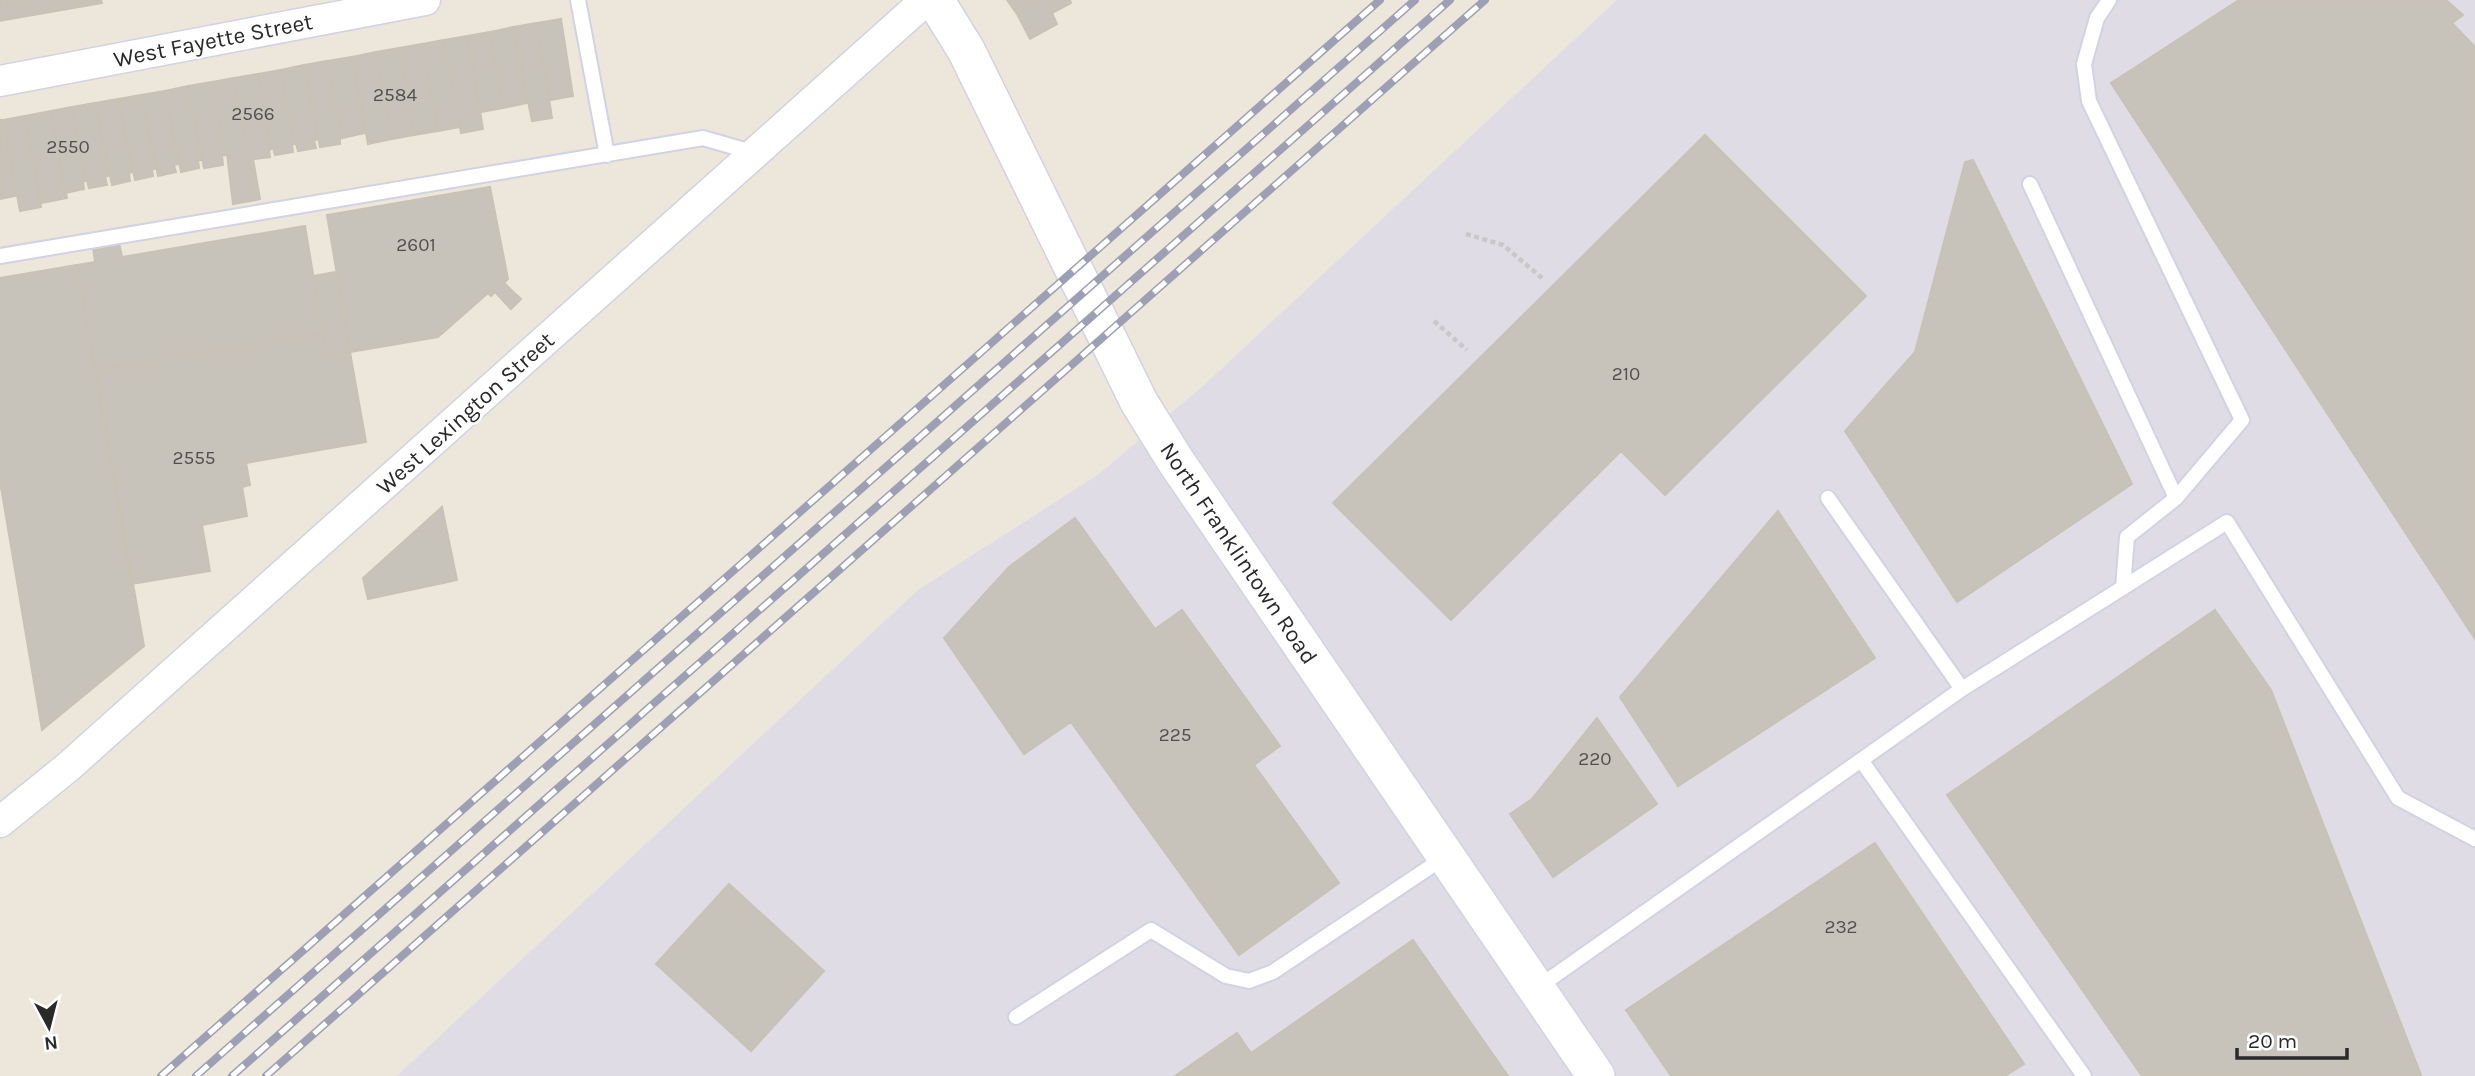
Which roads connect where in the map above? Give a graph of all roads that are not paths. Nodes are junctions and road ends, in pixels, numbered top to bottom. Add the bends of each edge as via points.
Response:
1 (425, 0) edge
2 (578, 0) edge
3 (926, 0) edge
4 (935, 0) edge
5 (2109, 0) edge
6 (0, 81) edge
7 (757, 153) junction
8 (607, 155) junction
9 (2029, 184) dead end
10 (0, 256) edge
11 (1828, 498) dead end
12 (2176, 498) junction
13 (2123, 588) junction
14 (1962, 689) junction
15 (1861, 760) junction
16 (0, 822) edge
17 (2475, 839) edge
18 (1447, 856) junction
19 (1536, 989) junction
20 (1016, 1017) dead end
21 (1596, 1076) edge
22 (2084, 1076) edge

1 - 6 street, West Fayette Street
2 - 8 lane
3 - 7 street, West Lexington Street
4 - 18 street, North Franklintown Road via 966,50 1139,402 1204,505
5 - 12 lane via 2097,18 2084,64 2089,101 2242,419
7 - 8 lane via 703,138
7 - 16 street, West Lexington Street via 68,767
8 - 10 lane
9 - 12 lane
11 - 14 lane
12 - 13 lane via 2127,537
13 - 14 lane
13 - 17 lane via 2227,522 2398,798
14 - 15 lane
15 - 19 lane
15 - 22 lane
18 - 19 street, North Franklintown Road
18 - 20 lane via 1273,972 1249,981 1226,976 1151,930
19 - 21 street, North Franklintown Road

